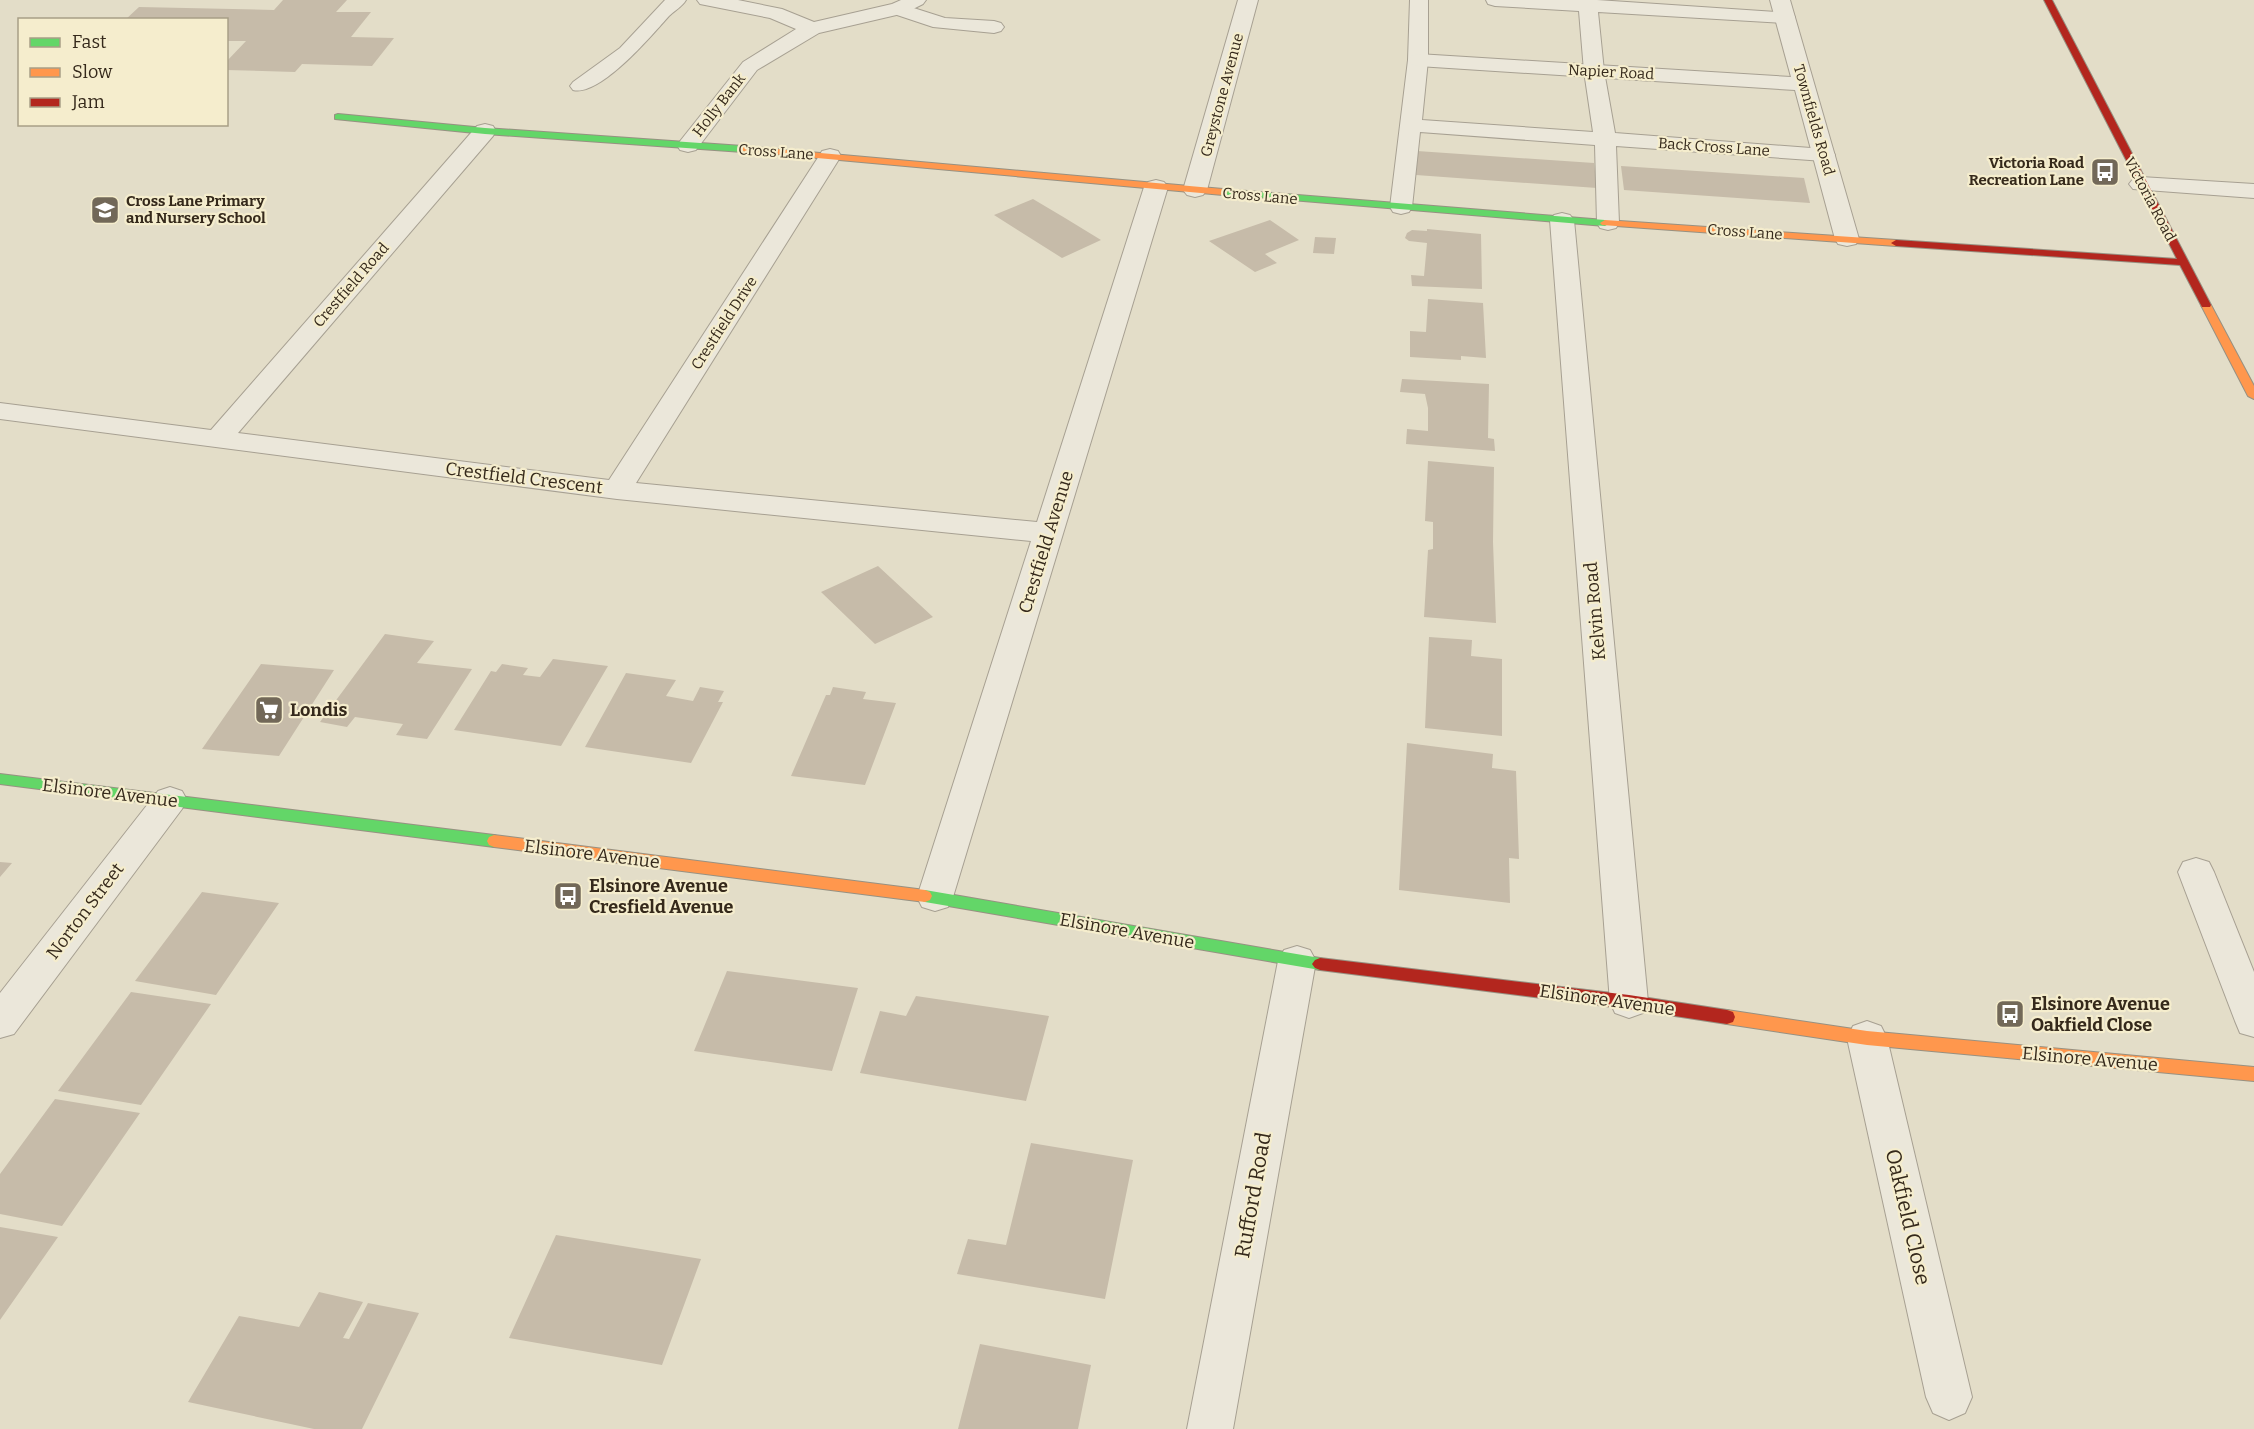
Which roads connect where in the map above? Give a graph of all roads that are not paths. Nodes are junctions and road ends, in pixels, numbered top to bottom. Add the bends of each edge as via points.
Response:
1 (677, 0) edge
2 (707, 0) edge
3 (1248, 0) edge
4 (1419, 0) edge
5 (1495, 0) edge
6 (2048, 0) edge
7 (1588, 3) edge
8 (907, 4) edge
9 (1783, 8) edge
10 (994, 27) dead end
11 (812, 28) junction
12 (1418, 60) junction
13 (1594, 71) junction
14 (1804, 84) junction
15 (580, 86) dead end
16 (338, 117) dead end
17 (1410, 125) junction
18 (485, 131) junction
19 (1605, 139) junction
20 (688, 145) junction
21 (1824, 155) junction
22 (830, 156) junction
23 (2141, 184) junction
24 (1156, 188) junction
25 (1196, 190) junction
26 (2254, 191) edge
27 (1401, 207) junction
28 (1562, 220) junction
29 (1608, 223) junction
30 (1847, 239) junction
31 (2183, 262) junction
32 (2254, 396) edge
33 (0, 411) edge
34 (217, 440) junction
35 (617, 489) junction
36 (1049, 533) junction
37 (0, 779) edge
38 (170, 800) junction
39 (2196, 872) dead end
40 (935, 897) junction
41 (1297, 961) junction
42 (1629, 1002) junction
43 (2254, 1021) edge
44 (0, 1022) edge
45 (1867, 1038) junction
46 (2254, 1074) edge
47 (1949, 1396) dead end
48 (1210, 1429) edge

1 - 15 lane via 627,52
2 - 11 street via 775,13
3 - 25 street, Greystone Avenue
4 - 12 lane
5 - 7 lane
6 - 23 street, Victoria Road
7 - 9 lane
7 - 13 lane
8 - 10 lane via 911,15 947,25
8 - 11 street, Holly Bank
9 - 14 street, Townfields Road
11 - 20 street, Holly Bank via 750,66
12 - 13 street, Napier Road
12 - 17 lane
13 - 14 street, Napier Road
13 - 19 lane
14 - 21 street, Townfields Road
16 - 18 street, Cross Lane
17 - 19 lane, Back Cross Lane
17 - 27 lane
18 - 20 street, Cross Lane
18 - 34 street, Crestfield Road
19 - 21 lane, Back Cross Lane
19 - 29 lane
20 - 22 street, Cross Lane
21 - 30 street, Townfields Road
22 - 24 street, Cross Lane
22 - 35 street, Crestfield Drive
23 - 26 street
23 - 31 street, Victoria Road
24 - 25 street, Cross Lane
24 - 36 street, Crestfield Avenue
25 - 27 street, Cross Lane
27 - 28 street, Cross Lane
28 - 29 street, Cross Lane
28 - 42 street, Kelvin Road
29 - 30 street, Cross Lane
30 - 31 street, Cross Lane
31 - 32 street, Victoria Road
33 - 34 street, Crestfield Crescent
34 - 35 street, Crestfield Crescent
35 - 36 street, Crestfield Crescent
36 - 40 street, Crestfield Avenue
37 - 38 street, Elsinore Avenue
38 - 40 street, Elsinore Avenue
38 - 44 street, Norton Street
39 - 43 street
40 - 41 street, Elsinore Avenue
41 - 42 street, Elsinore Avenue
41 - 48 street, Rufford Road
42 - 45 street, Elsinore Avenue
45 - 46 street, Elsinore Avenue
45 - 47 street, Oakfield Close

